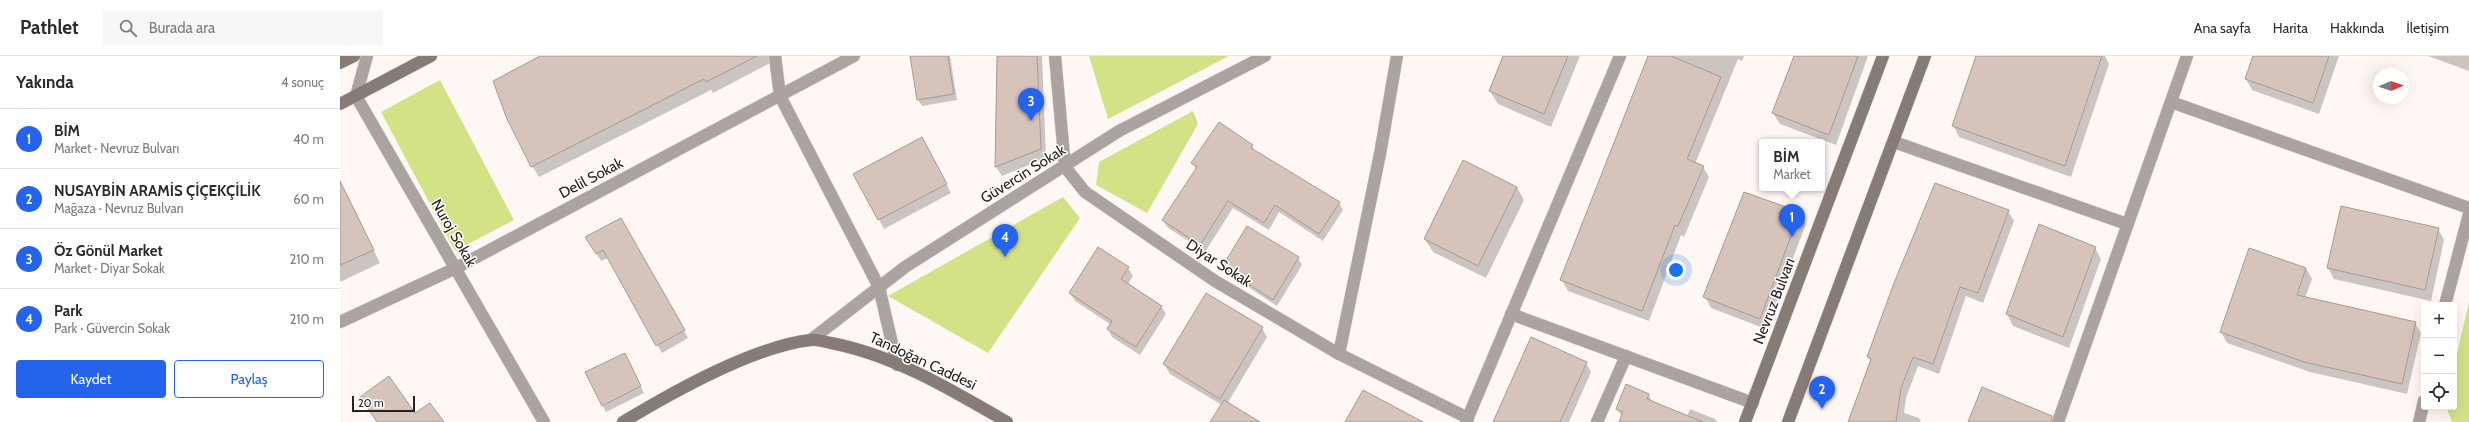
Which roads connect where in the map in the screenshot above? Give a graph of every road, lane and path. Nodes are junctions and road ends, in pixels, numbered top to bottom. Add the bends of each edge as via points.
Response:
1 (354, 56) edge
2 (367, 56) edge
3 (431, 56) edge
4 (775, 56) edge
5 (854, 56) edge
6 (1055, 56) edge
7 (1264, 56) edge
8 (1396, 56) edge
9 (1620, 56) edge
10 (1883, 56) edge
11 (1925, 56) edge
12 (2187, 56) edge
13 (340, 63) edge
14 (356, 96) junction
15 (780, 96) junction
16 (2171, 102) junction
17 (340, 104) edge
18 (1894, 142) junction
19 (1065, 167) junction
20 (2469, 208) edge
21 (2469, 214) edge
22 (2127, 224) junction
23 (456, 268) junction
24 (879, 287) junction
25 (2446, 302) edge
26 (1511, 314) junction
27 (340, 322) edge
28 (812, 340) junction
29 (1339, 354) junction
30 (1626, 356) junction
31 (897, 365) junction
32 (1753, 403) junction
33 (2422, 410) edge
34 (1467, 420) edge
35 (544, 422) edge
36 (623, 422) edge
37 (1007, 422) edge
38 (1597, 422) edge
39 (1745, 422) edge
40 (1788, 422) edge
41 (2058, 422) edge
42 (2419, 422) edge

1 - 13 main road
2 - 14 street
3 - 14 main road
4 - 15 street
5 - 15 street, Delil Sokak
6 - 19 street
7 - 19 street, Güvercin Sokak via 1119,131
8 - 29 street via 1380,154
9 - 26 street
10 - 32 main road, Nevruz Bulvarı
11 - 18 main road
12 - 16 street
14 - 17 main road
14 - 23 street, Nuroj Sokak
15 - 23 street, Delil Sokak
15 - 24 street
16 - 20 street
16 - 22 street
18 - 22 street
18 - 40 main road
19 - 24 street, Güvercin Sokak via 905,267
19 - 29 street, Diyar Sokak via 1085,192 1215,281
21 - 25 street
22 - 41 street
23 - 27 street, Delil Sokak
23 - 35 street, Nuroj Sokak
24 - 28 street, Güvercin Sokak
24 - 31 street
26 - 30 street
26 - 34 street
28 - 31 main road, Tandoğan Caddesi via 861,349
28 - 36 main road, Tandoğan Caddesi via 759,352 659,400
29 - 34 street, Diyar Sokak
30 - 32 street
30 - 38 street
31 - 37 main road, Tandoğan Caddesi via 947,387
32 - 39 main road, Nevruz Bulvarı
33 - 42 street

